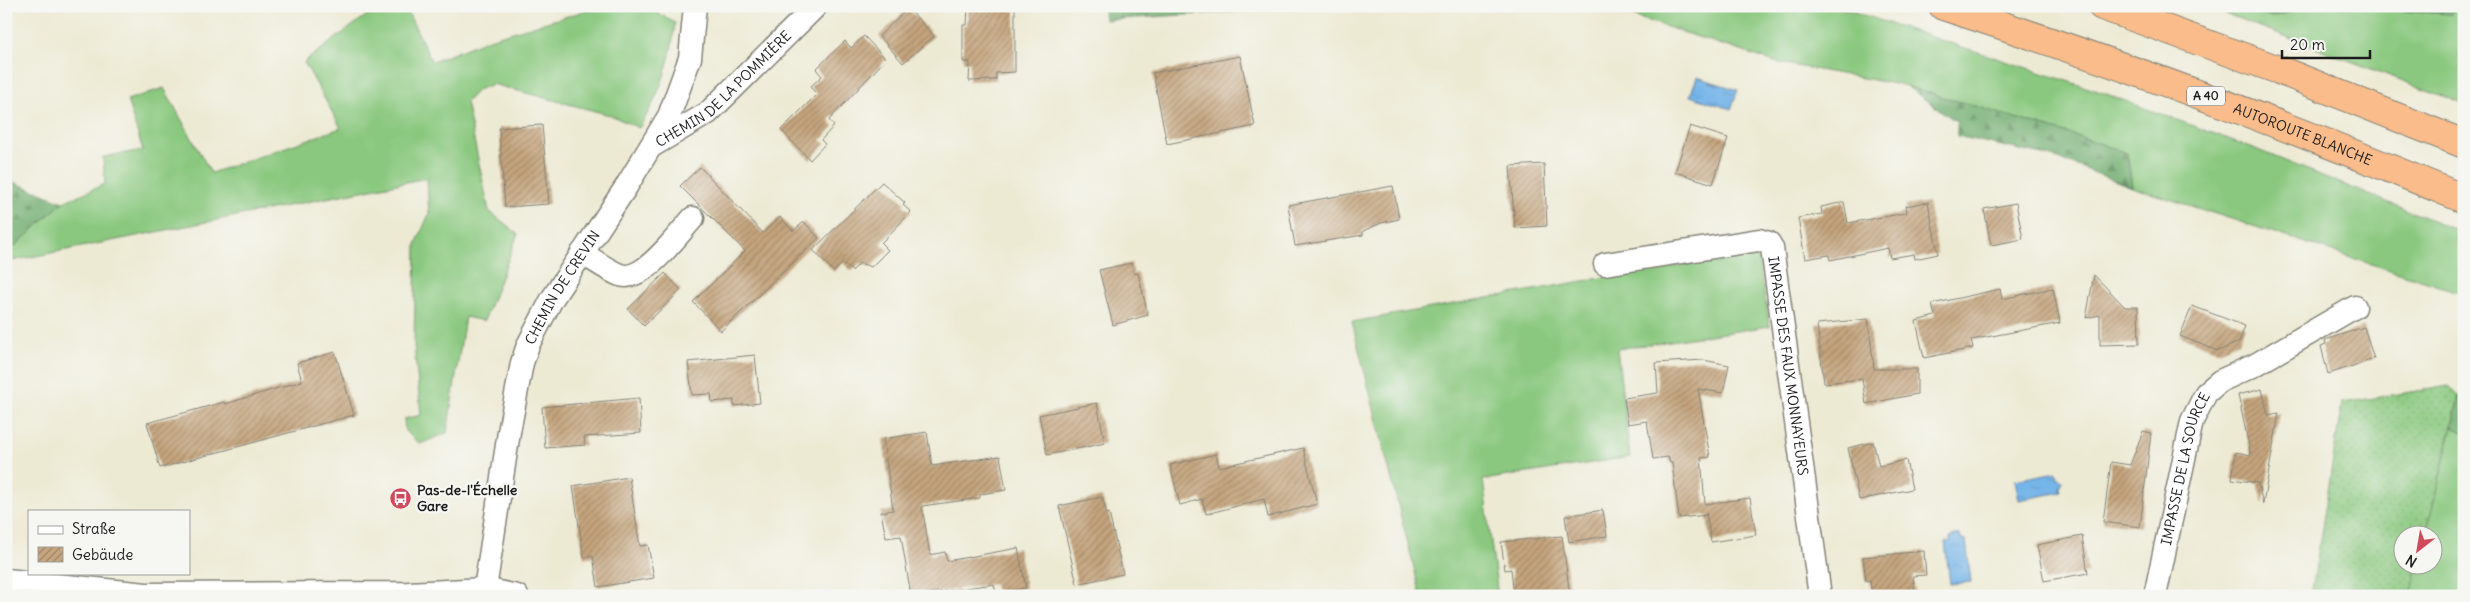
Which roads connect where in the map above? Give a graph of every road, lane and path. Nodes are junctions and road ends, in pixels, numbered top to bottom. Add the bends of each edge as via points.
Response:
1 (695, 6) edge
2 (816, 6) edge
3 (1943, 6) edge
4 (2102, 6) edge
5 (2464, 144) edge
6 (650, 147) junction
7 (2464, 198) edge
8 (694, 218) dead end
9 (582, 253) junction
10 (1604, 264) dead end
11 (2355, 307) dead end
12 (6, 580) edge
13 (485, 589) junction
14 (517, 596) edge
15 (1820, 596) edge
16 (2155, 596) edge

1 - 6 street, CHEMIN DE CREVIN via 688,66 675,103
2 - 6 street, CHEMIN DE LA POMMIÈRE via 708,113
3 - 7 highway, AUTOROUTE BLANCHE / A 40 via 2101,58 2249,112
4 - 5 highway via 2279,70
6 - 9 street, CHEMIN DE CREVIN
8 - 9 street via 654,262 635,275 621,275
9 - 13 street, CHEMIN DE CREVIN via 537,325 522,363 508,432
10 - 15 street, IMPASSE DES FAUX MONNAYEURS via 1759,240 1769,243
11 - 16 street, IMPASSE DE LA SOURCE via 2255,365 2220,381 2206,392 2192,421
12 - 13 street via 146,594 408,593
13 - 14 street

